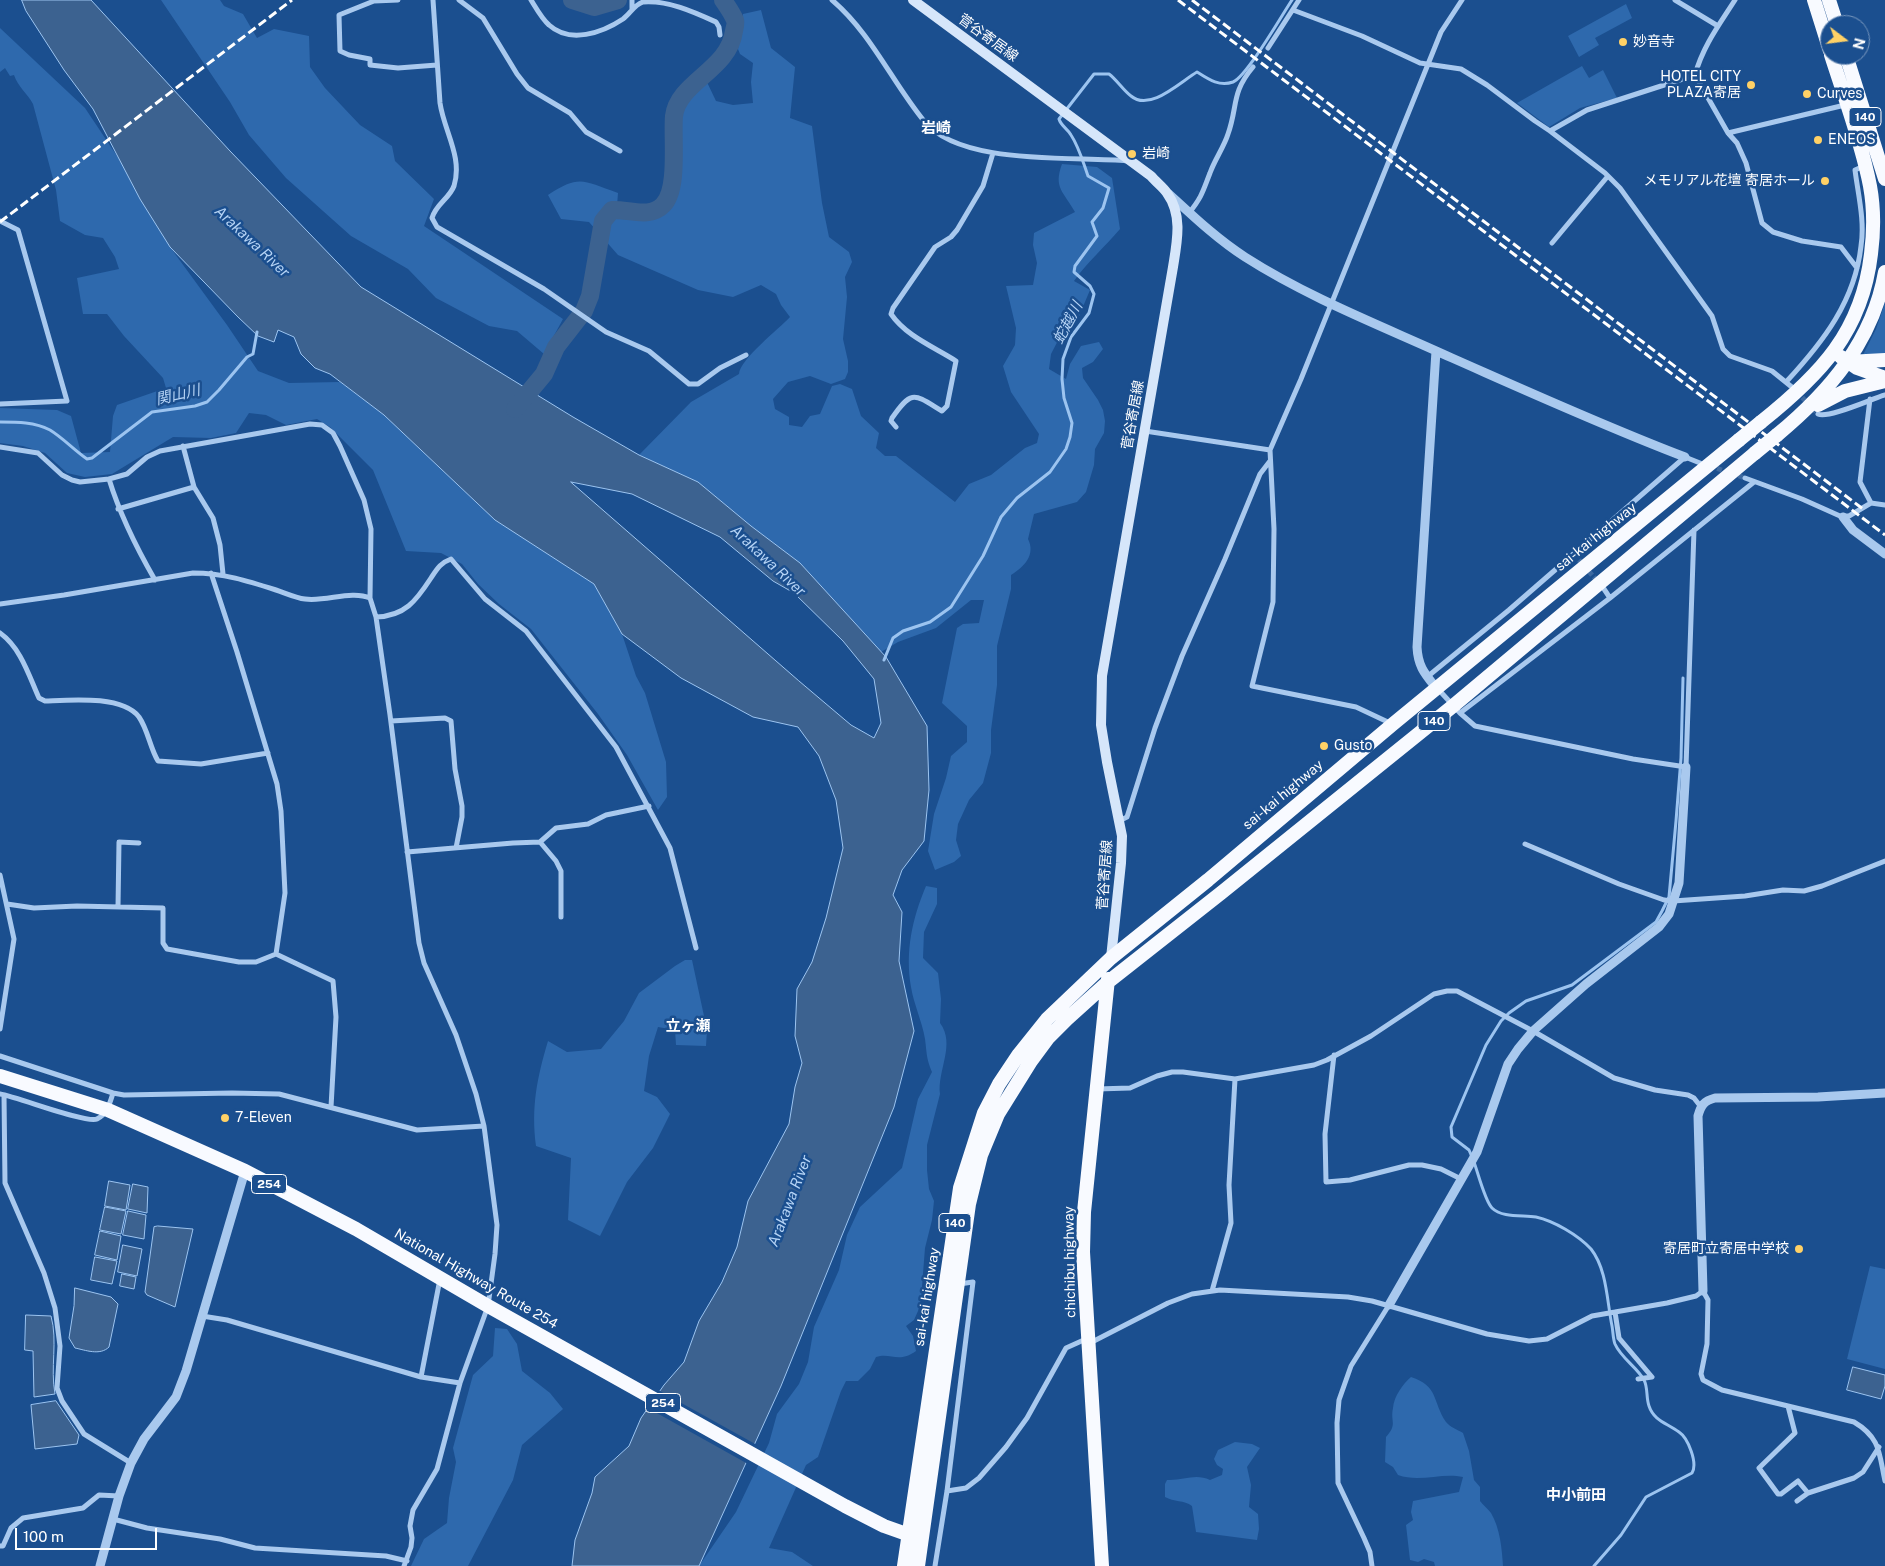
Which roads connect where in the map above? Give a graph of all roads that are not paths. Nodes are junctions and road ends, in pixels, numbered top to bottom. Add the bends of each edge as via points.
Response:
1 (398, 0) edge
2 (433, 0) edge
3 (459, 0) edge
4 (531, 0) edge
5 (832, 0) edge
6 (913, 0) edge
7 (1298, 0) edge
8 (1462, 0) edge
9 (1675, 0) edge
10 (1736, 0) edge
11 (1814, 0) edge
12 (1829, 0) edge
13 (632, 1) edge
14 (632, 9) junction
15 (1293, 10) junction
16 (1833, 15) edge
17 (1820, 19) edge
18 (1718, 26) junction
19 (720, 35) dead end
20 (1268, 48) dead end
21 (437, 65) junction
22 (1836, 65) edge
23 (1848, 65) edge
24 (1427, 66) junction
25 (1253, 67) dead end
26 (1695, 75) junction
27 (1854, 103) junction
28 (1550, 131) junction
29 (1728, 133) junction
30 (620, 152) dead end
31 (993, 153) junction
32 (1132, 162) junction
33 (1608, 176) junction
34 (1885, 179) edge
35 (1168, 193) junction
36 (1866, 204) junction
37 (1189, 213) junction
38 (0, 221) edge
39 (1552, 243) dead end
40 (1857, 268) junction
41 (1885, 272) edge
42 (1332, 304) junction
43 (1436, 351) junction
44 (1834, 352) junction
45 (746, 355) dead end
46 (1885, 360) edge
47 (1848, 362) junction
48 (1885, 380) edge
49 (1787, 381) junction
50 (1793, 388) tunnel mouth
51 (1885, 395) edge
52 (1870, 399) junction
53 (0, 404) edge
54 (1803, 414) junction
55 (1818, 414) dead end
56 (896, 427) dead end
57 (1144, 431) junction
58 (183, 446) junction
59 (0, 447) edge
60 (1270, 450) junction
61 (1685, 457) junction
62 (1270, 461) junction
63 (1700, 463) dead end
64 (1745, 478) tunnel mouth
65 (108, 479) junction
66 (1754, 482) junction
67 (194, 487) junction
68 (1871, 503) junction
69 (1885, 505) edge
70 (118, 509) junction
71 (1843, 517) junction
72 (1694, 530) junction
73 (1573, 554) junction
74 (1885, 554) edge
75 (1578, 560) tunnel mouth
76 (211, 573) junction
77 (223, 574) junction
78 (155, 580) junction
79 (1604, 589) tunnel mouth
80 (370, 598) junction
81 (1610, 598) junction
82 (0, 604) edge
83 (376, 617) junction
84 (0, 633) edge
85 (1427, 677) junction
86 (1438, 689) junction
87 (1457, 709) junction
88 (391, 721) junction
89 (1393, 724) junction
90 (268, 753) junction
91 (1686, 767) junction
92 (649, 806) junction
93 (1119, 821) junction
94 (540, 842) junction
95 (139, 843) dead end
96 (1525, 844) dead end
97 (456, 848) junction
98 (407, 852) junction
99 (1885, 860) edge
100 (0, 875) edge
101 (1208, 880) junction
102 (1221, 893) junction
103 (1674, 901) junction
104 (7, 904) junction
105 (118, 907) junction
106 (561, 917) dead end
107 (696, 948) dead end
108 (276, 954) junction
109 (1110, 958) junction
110 (1108, 982) junction
111 (0, 1029) edge
112 (1534, 1031) junction
113 (1334, 1055) junction
114 (0, 1056) edge
115 (0, 1076) edge
116 (1235, 1079) junction
117 (999, 1084) junction
118 (1096, 1089) junction
119 (1012, 1091) junction
120 (1885, 1093) edge
121 (112, 1094) junction
122 (2, 1095) edge
123 (331, 1107) junction
124 (1700, 1107) junction
125 (108, 1110) junction
126 (484, 1126) junction
127 (245, 1171) junction
128 (1462, 1179) junction
129 (440, 1278) junction
130 (952, 1283) junction
131 (1212, 1291) junction
132 (1703, 1291) junction
133 (1389, 1305) junction
134 (488, 1306) junction
135 (1615, 1312) junction
136 (202, 1316) junction
137 (1088, 1341) junction
138 (421, 1377) junction
139 (1638, 1379) dead end
140 (460, 1383) junction
141 (1788, 1406) junction
142 (1879, 1446) junction
143 (1885, 1448) edge
144 (131, 1463) junction
145 (1885, 1481) edge
146 (947, 1491) junction
147 (1808, 1493) junction
148 (119, 1496) junction
149 (1796, 1502) dead end
150 (113, 1519) junction
151 (908, 1535) junction
152 (923, 1539) junction
153 (0, 1546) edge
154 (405, 1563) edge
155 (100, 1566) edge
156 (904, 1566) edge
157 (918, 1566) edge
158 (935, 1566) edge
159 (1102, 1566) edge
160 (1372, 1566) edge

1 - 21 street via 374,1 339,15 340,51 370,59 370,65 398,68
2 - 21 street
3 - 30 street via 483,18 528,88 570,113 586,132
4 - 14 street via 548,24 571,35 591,34 609,27 625,18
5 - 31 street via 868,41 925,122 959,145
6 - 32 main road, 菅谷寄居線
7 - 15 street
8 - 24 street via 1441,32
9 - 18 street
10 - 18 street
11 - 17 highway
12 - 16 highway
13 - 14 street
14 - 19 street via 642,3 662,0 716,22
15 - 20 street
15 - 24 street via 1362,36
18 - 26 street via 1700,57
21 - 45 street via 442,113 455,150 456,174 450,194 435,209 432,218 438,227 544,289 606,332 649,351 689,384 698,384
22 - 27 highway, sai-kai highway / 140
23 - 27 highway, sai-kai highway / 140
24 - 28 street via 1461,69
24 - 42 street
25 - 37 street via 1243,78 1236,95 1228,134 1210,172 1206,189
26 - 28 street via 1587,110
26 - 29 street
27 - 29 street
27 - 34 highway, sai-kai highway / 140
27 - 36 highway, sai-kai highway / 140 via 1865,166
28 - 33 street
29 - 40 street via 1738,143 1746,163 1762,223 1773,232 1802,241 1841,247
31 - 32 street
31 - 56 street via 982,186 957,230 935,247 893,308 891,314 894,319 910,333 956,361 947,406 942,411 919,397 911,396 892,418
32 - 35 main road, 菅谷寄居線
33 - 39 street
33 - 49 street via 1649,226 1712,316 1723,349 1730,356 1772,371
35 - 37 street
35 - 57 main road, 菅谷寄居線 via 1178,220 1178,232
36 - 40 street
36 - 44 highway, sai-kai highway / 140 via 1874,229 1869,274 1858,311
37 - 42 street via 1243,256
38 - 53 street via 18,230 67,401
40 - 49 street via 1831,329
41 - 47 highway, sai-kai highway / 140 via 1875,312
42 - 43 street
42 - 60 street
43 - 61 street
43 - 85 street via 1417,647 1418,660
44 - 47 highway
44 - 86 highway, sai-kai highway / 140, bridge via 1785,403
46 - 47 highway
47 - 48 highway
47 - 54 highway, sai-kai highway / 140
48 - 54 highway via 1845,391
49 - 50 street
51 - 52 street
52 - 55 street via 1838,412
52 - 68 street via 1860,482
54 - 87 highway, sai-kai highway / 140, bridge
57 - 60 street
57 - 93 main road, 菅谷寄居線 via 1102,676 1101,725
58 - 65 street via 160,451 127,474
58 - 67 street
58 - 80 street via 310,424 322,425 333,433 364,500 371,529
59 - 65 street via 38,453 72,480
60 - 62 street
61 - 63 street
61 - 73 street
62 - 89 street via 1274,529 1273,602 1252,686 1356,707
62 - 93 street via 1260,474 1182,656 1127,817
64 - 66 street
65 - 70 street
66 - 71 street
66 - 72 street
67 - 70 street
67 - 77 street via 213,518
68 - 69 street
68 - 71 street
70 - 78 street
71 - 74 street via 1853,530
72 - 81 street
72 - 91 street
73 - 75 street
73 - 85 street
76 - 77 street
76 - 78 street
76 - 90 street
77 - 80 street via 304,599 362,595
78 - 82 street
79 - 81 street
80 - 83 street
81 - 87 street
83 - 88 street
83 - 92 street via 390,617 409,607 442,562 451,560 485,599 526,631 616,747
84 - 90 street via 18,652 39,698 45,701 90,699 133,711 140,719 158,761 200,764
85 - 86 street
86 - 87 street
86 - 89 highway, sai-kai highway / 140
87 - 91 street via 1475,726
87 - 102 highway, sai-kai highway / 140
88 - 97 street via 445,718 451,721 462,806
88 - 98 street
89 - 101 highway, sai-kai highway / 140
90 - 108 street via 278,793 285,893
91 - 103 street via 1679,883
92 - 94 street via 606,815 588,824 556,828
92 - 107 street via 670,848
93 - 109 main road, 菅谷寄居線 via 1121,863
94 - 97 street
94 - 106 street via 561,870
95 - 105 street via 119,842
96 - 103 street via 1619,884
97 - 98 street
98 - 126 street via 424,963 456,1035
99 - 103 street via 1804,892 1783,890
100 - 104 street
101 - 102 highway
101 - 109 highway, sai-kai highway / 140
102 - 110 highway, sai-kai highway / 140
103 - 112 street via 1659,927 1586,984
104 - 105 street via 34,908
104 - 111 street via 14,939
105 - 108 street via 163,908 163,944 167,949 240,962 256,962
108 - 123 street via 333,981 336,1016
109 - 110 highway, chichibu highway
109 - 117 highway, sai-kai highway / 140 via 1047,1019
110 - 118 highway, chichibu highway
110 - 119 highway, sai-kai highway / 140 via 1048,1038
112 - 113 street via 1457,990 1447,991 1434,994 1371,1036
112 - 124 street via 1614,1078 1654,1090 1688,1095
112 - 128 street via 1508,1064 1479,1146
113 - 116 street via 1314,1065
113 - 128 street via 1325,1134 1326,1182 1350,1180 1408,1165 1441,1169
114 - 121 street
115 - 125 highway, National Highway Route 254 / 254
116 - 118 street via 1172,1072 1130,1088
116 - 131 street via 1231,1223
117 - 119 highway
117 - 130 highway, sai-kai highway / 140 via 984,1113 960,1188
118 - 137 highway, chichibu highway via 1084,1212
119 - 130 highway, sai-kai highway / 140 via 998,1114 981,1155
120 - 124 street via 1715,1098
121 - 123 street via 279,1094
121 - 125 street
122 - 125 street via 89,1120 97,1119
122 - 144 street via 5,1182 44,1273 55,1308 60,1346 57,1388 84,1434
123 - 126 street via 417,1130
124 - 132 street
125 - 127 highway, National Highway Route 254 / 254
126 - 134 street via 497,1225
127 - 129 highway, National Highway Route 254 / 254 via 356,1229
127 - 136 street
128 - 133 street
129 - 134 highway, National Highway Route 254 / 254
129 - 138 street
130 - 146 street via 973,1282
130 - 151 highway, sai-kai highway / 140
130 - 152 highway, sai-kai highway / 140
131 - 133 street via 1348,1297
131 - 137 street via 1168,1303
132 - 135 street via 1667,1304
132 - 141 street via 1708,1300 1703,1380 1722,1390
133 - 135 street via 1487,1334 1530,1341 1547,1339 1592,1316
133 - 160 street via 1352,1366 1339,1400 1337,1423 1338,1483 1370,1552
134 - 140 street
134 - 151 highway, National Highway Route 254 / 254 via 802,1482 884,1526
135 - 139 street via 1619,1338 1652,1377
136 - 138 street via 226,1320
136 - 144 street via 176,1397 144,1439
137 - 146 street via 1066,1348 1027,1418 979,1478 966,1488
137 - 159 highway, chichibu highway
138 - 140 street
140 - 154 street via 438,1469 413,1510 412,1538
141 - 142 street via 1854,1422 1865,1429
141 - 147 street via 1795,1432 1759,1468 1778,1494 1798,1480
142 - 143 street
142 - 145 street
142 - 147 street via 1863,1472 1854,1478
144 - 148 street
146 - 158 street
147 - 149 street
148 - 150 street
148 - 153 street via 99,1495 83,1508 23,1518 11,1528 3,1546
150 - 154 street via 255,1548 386,1556
150 - 155 street
151 - 152 highway, National Highway Route 254 / 254
151 - 156 highway, 140
152 - 157 highway, 140

